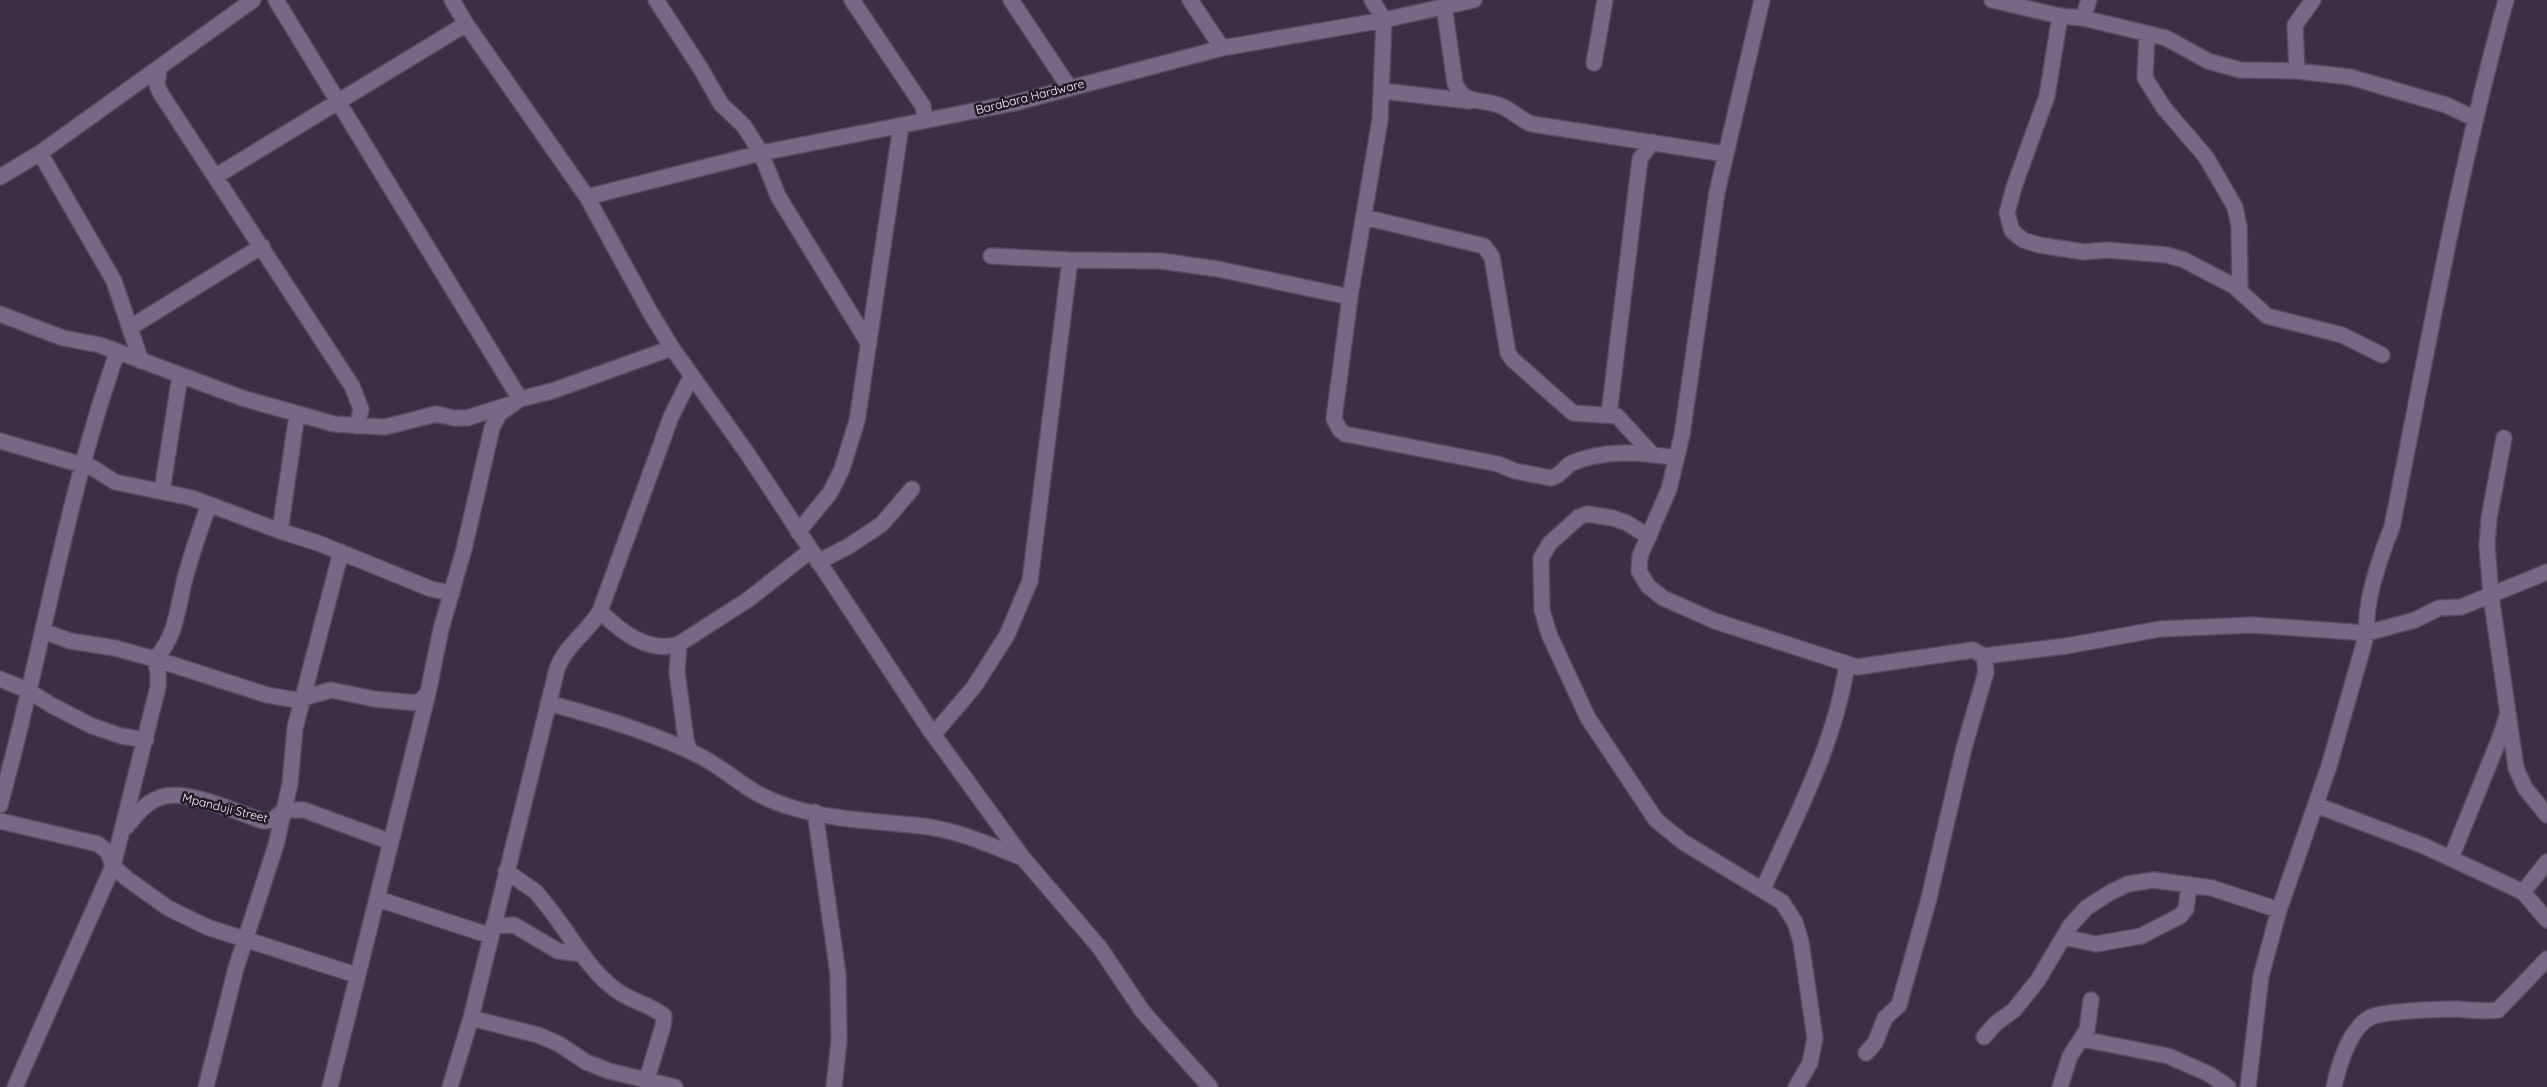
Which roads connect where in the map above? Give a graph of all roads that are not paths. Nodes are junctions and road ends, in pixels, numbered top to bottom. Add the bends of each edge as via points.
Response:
1 (253, 0) edge
2 (276, 0) edge
3 (452, 0) edge
4 (656, 0) edge
5 (1011, 0) edge
6 (1190, 0) edge
7 (1372, 0) edge
8 (1474, 0) edge
9 (1606, 0) edge
10 (1762, 0) edge
11 (1992, 0) edge
12 (2089, 0) edge
13 (2313, 0) edge
14 (2506, 0) edge
15 (860, 3) edge
16 (1444, 6) junction
17 (2060, 16) junction
18 (2083, 18) junction
19 (1384, 20) junction
20 (466, 24) junction
21 (2147, 34) junction
22 (1222, 48) junction
23 (1594, 63) dead end
24 (159, 69) junction
25 (2297, 71) junction
26 (1069, 87) junction
27 (129, 89) junction
28 (1382, 91) junction
29 (161, 94) junction
30 (339, 101) junction
31 (1471, 102) junction
32 (2476, 119) junction
33 (923, 121) junction
34 (901, 126) junction
35 (1652, 142) junction
36 (40, 153) junction
37 (761, 153) junction
38 (1725, 154) junction
39 (216, 176) junction
40 (0, 177) edge
41 (587, 197) junction
42 (1364, 217) junction
43 (262, 246) junction
44 (991, 256) dead end
45 (1070, 260) junction
46 (2240, 290) junction
47 (1350, 297) junction
48 (0, 314) edge
49 (131, 327) junction
50 (869, 344) junction
51 (672, 348) junction
52 (117, 353) junction
53 (2382, 355) dead end
54 (141, 361) junction
55 (180, 376) junction
56 (691, 377) junction
57 (515, 402) junction
58 (297, 414) junction
59 (1610, 414) junction
60 (357, 426) junction
61 (2504, 438) dead end
62 (0, 442) edge
63 (1651, 453) junction
64 (1676, 458) junction
65 (83, 465) junction
66 (912, 489) dead end
67 (162, 491) junction
68 (209, 505) junction
69 (280, 531) junction
70 (798, 532) junction
71 (1648, 537) junction
72 (341, 552) junction
73 (814, 556) junction
74 (2547, 572) edge
75 (452, 593) junction
76 (2491, 596) junction
77 (600, 611) junction
78 (43, 631) junction
79 (2366, 633) junction
80 (679, 644) junction
81 (1984, 656) junction
82 (155, 659) junction
83 (1847, 664) junction
84 (0, 679) edge
85 (29, 690) junction
86 (428, 692) junction
87 (304, 697) junction
88 (548, 703) junction
89 (2507, 714) junction
90 (934, 734) junction
91 (146, 740) junction
92 (690, 752) junction
93 (2316, 804) junction
94 (0, 805) edge
95 (284, 810) junction
96 (815, 812) junction
97 (2547, 815) edge
98 (0, 821) edge
99 (123, 832) junction
100 (391, 842) junction
101 (1022, 858) junction
102 (2451, 858) junction
103 (2547, 862) edge
104 (114, 866) junction
105 (506, 871) junction
106 (2189, 886) junction
107 (1763, 889) junction
108 (2523, 892) junction
109 (378, 899) junction
110 (2279, 910) junction
111 (2547, 920) edge
112 (492, 931) junction
113 (2064, 937) junction
114 (247, 941) junction
115 (582, 954) junction
116 (2547, 959) edge
117 (356, 975) junction
118 (2091, 1000) dead end
119 (471, 1018) junction
120 (1984, 1037) dead end
121 (2082, 1039) junction
122 (1866, 1053) dead end
123 (646, 1082) junction
124 (15, 1087) edge
125 (206, 1087) edge
126 (330, 1087) edge
127 (450, 1087) edge
128 (675, 1087) edge
129 (834, 1087) edge
130 (1210, 1087) edge
131 (1796, 1087) edge
132 (2060, 1087) edge
133 (2228, 1087) edge
134 (2248, 1087) edge
135 (2334, 1087) edge

1 - 24 street
2 - 30 street
3 - 20 street
4 - 37 street via 721,104 744,126
5 - 26 street
6 - 22 street
7 - 19 street
8 - 16 street, Barabara Hardware
9 - 23 street
10 - 38 street
11 - 17 street
12 - 18 street
13 - 25 street via 2295,25
14 - 32 street
15 - 33 street via 923,106 926,114
16 - 19 street, Barabara Hardware
16 - 31 street via 1454,83
17 - 18 street
17 - 46 street via 2047,96 2007,213 2012,231 2023,240 2039,245 2084,252 2107,250 2168,255
18 - 21 street
19 - 22 street, Barabara Hardware
19 - 28 street
20 - 30 street
20 - 41 street
21 - 25 street via 2179,44 2208,61 2240,70
21 - 46 street via 2145,78 2164,108 2206,157 2235,207 2239,226
22 - 26 street, Barabara Hardware
24 - 27 street
24 - 29 street via 157,85
25 - 32 street via 2350,77 2446,105
26 - 33 street, Barabara Hardware
27 - 29 street via 151,89
27 - 36 street
28 - 31 street
28 - 42 street
29 - 39 street
30 - 39 street
30 - 57 street
31 - 35 street via 1501,106 1532,124
32 - 79 street via 2444,262 2392,528 2366,618
33 - 34 street, Barabara Hardware
34 - 37 street, Barabara Hardware
34 - 50 street
35 - 38 street
35 - 59 street via 1640,159
36 - 40 street
36 - 49 street via 106,264
37 - 41 street, Barabara Hardware
37 - 50 street via 778,196
38 - 64 street via 1701,290 1686,412
39 - 43 street
41 - 51 street
42 - 47 street
42 - 59 street via 1484,246 1492,257 1508,353 1512,359 1573,413
43 - 49 street
43 - 60 street via 352,386 361,410
44 - 45 street
45 - 47 street via 1171,262
45 - 90 street via 1030,581 1007,635 974,687
46 - 53 street via 2272,318 2342,335
47 - 63 street via 1334,419 1344,434 1498,464 1515,472 1551,478 1568,465 1588,458
48 - 52 street via 63,338 88,341
49 - 54 street
50 - 70 street via 856,421 842,469 830,493
51 - 56 street
51 - 57 street
52 - 54 street
52 - 65 street
54 - 55 street
55 - 58 street
55 - 67 street
56 - 70 street via 747,453
56 - 77 street via 672,417
57 - 60 street via 467,418 436,414 385,426
57 - 75 street via 499,414 492,428
58 - 60 street
58 - 69 street
59 - 63 street via 1621,418
61 - 76 street via 2489,518 2487,545
62 - 65 street
63 - 64 street
64 - 71 street via 1666,498
65 - 67 street via 115,482
65 - 78 street
66 - 73 street via 882,524 849,546
67 - 68 street
68 - 69 street
68 - 82 street via 189,565 174,626 168,643
69 - 72 street
70 - 73 street
71 - 83 street via 1640,556 1639,571 1648,586 1663,598 1715,621
71 - 107 street via 1624,522 1587,514 1579,517 1550,543 1540,564 1540,602 1549,634 1588,718 1656,820 1683,842
72 - 75 street via 431,590
72 - 87 street
73 - 80 street
73 - 90 street
74 - 76 street
75 - 86 street
76 - 79 street via 2461,607 2439,608 2415,620
76 - 89 street
77 - 80 street via 630,637 659,647
77 - 88 street via 560,660
78 - 82 street via 70,641
78 - 85 street
79 - 81 street via 2253,625 2160,629 2066,646
79 - 93 street
80 - 92 street via 678,672
81 - 83 street via 1973,650 1869,667
81 - 122 street via 1986,672 1899,1005 1885,1018 1875,1043
82 - 87 street via 267,695 296,700
82 - 91 street via 158,687
83 - 107 street via 1834,724
84 - 85 street
85 - 91 street via 92,726
85 - 94 street
86 - 87 street via 418,703 374,699 331,690
86 - 100 street
87 - 95 street via 295,728
88 - 92 street via 609,720
88 - 105 street
89 - 97 street via 2520,778
89 - 102 street
90 - 101 street
91 - 99 street
92 - 96 street via 757,794 786,806
93 - 102 street
93 - 110 street
95 - 99 street, Mpanduji Street via 273,820 264,821 207,801 160,797 147,804
95 - 100 street, Mpanduji Street via 304,810
95 - 114 street
96 - 101 street via 949,831
96 - 129 street via 838,974 839,1041
98 - 104 street via 98,844 108,852
99 - 104 street
100 - 109 street
101 - 130 street via 1100,948 1143,1012
102 - 108 street
103 - 108 street
104 - 114 street via 168,908
104 - 124 street
105 - 112 street
105 - 115 street via 544,902 561,921
106 - 110 street via 2212,888
106 - 113 street via 2154,880 2128,884 2086,908
106 - 113 street via 2186,909 2180,916 2142,936 2096,944
107 - 131 street via 1788,909 1800,942 1815,1038 1810,1062
108 - 111 street
109 - 112 street
109 - 117 street
110 - 134 street via 2261,976
112 - 115 street via 514,925 558,951
112 - 119 street
113 - 120 street via 2014,1010
114 - 117 street
114 - 125 street via 234,976
115 - 123 street via 598,976 624,997 664,1016
116 - 135 street via 2498,1010 2428,1010 2371,1018 2354,1033 2346,1046
117 - 126 street
118 - 121 street via 2087,1030
119 - 123 street via 544,1037 586,1062
119 - 127 street
121 - 132 street via 2070,1056
121 - 133 street via 2174,1058
123 - 128 street

